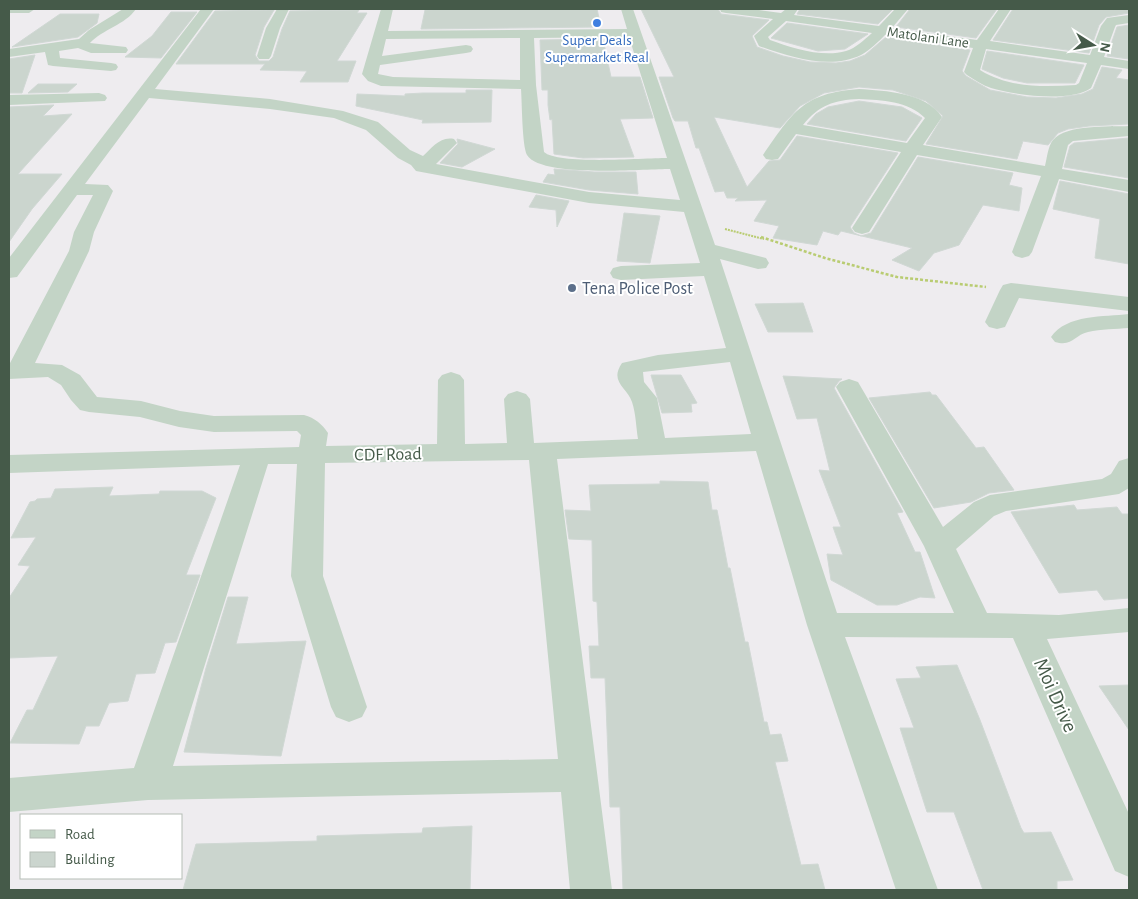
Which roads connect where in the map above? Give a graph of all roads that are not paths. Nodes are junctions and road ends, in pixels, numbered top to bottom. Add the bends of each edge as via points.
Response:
1 (9, 9) edge
2 (16, 9) edge
3 (29, 9) edge
4 (208, 9) edge
5 (283, 9) edge
6 (387, 9) edge
7 (627, 9) edge
8 (726, 9) edge
9 (902, 9) edge
10 (1005, 9) edge
11 (788, 13) edge
12 (134, 14) edge
13 (1129, 18) edge
14 (882, 31) junction
15 (634, 33) junction
16 (380, 35) junction
17 (527, 40) junction
18 (83, 43) junction
19 (982, 45) junction
20 (51, 46) junction
21 (121, 50) dead end
22 (9, 53) edge
23 (264, 56) dead end
24 (1094, 60) junction
25 (373, 62) junction
26 (1129, 65) edge
27 (111, 67) dead end
28 (528, 85) junction
29 (143, 93) junction
30 (99, 98) dead end
31 (9, 100) edge
32 (792, 128) junction
33 (1129, 131) edge
34 (448, 143) dead end
35 (911, 150) junction
36 (772, 155) dead end
37 (677, 163) junction
38 (422, 167) junction
39 (1052, 172) junction
40 (1129, 186) edge
41 (70, 190) junction
42 (694, 213) junction
43 (862, 228) dead end
44 (705, 248) junction
45 (1022, 252) dead end
46 (758, 263) dead end
47 (712, 270) junction
48 (9, 272) edge
49 (621, 272) dead end
50 (1129, 304) edge
51 (1129, 321) edge
52 (997, 322) dead end
53 (1063, 338) dead end
54 (740, 354) junction
55 (14, 371) edge
56 (452, 380) dead end
57 (849, 387) dead end
58 (517, 399) dead end
59 (766, 442) junction
60 (652, 446) junction
61 (531, 451) junction
62 (451, 453) junction
63 (258, 456) junction
64 (311, 456) junction
65 (1129, 467) edge
66 (11, 468) edge
67 (939, 546) junction
68 (1129, 620) edge
69 (824, 625) junction
70 (976, 625) junction
71 (1025, 627) junction
72 (350, 707) dead end
73 (578, 775) junction
74 (148, 783) junction
75 (9, 795) edge
76 (1129, 858) edge
77 (591, 890) edge
78 (917, 890) edge

1 - 2 street
2 - 3 street
4 - 29 street
5 - 23 street
6 - 16 street
7 - 15 street
8 - 11 street, Matolani Lane
9 - 14 street
10 - 19 street
11 - 14 street, Matolani Lane
11 - 14 street via 761,36 764,43 802,55 843,56 856,52
12 - 18 street via 118,19
13 - 24 street via 1112,21
14 - 19 street, Matolani Lane
15 - 17 street
15 - 37 street
16 - 17 street
16 - 25 street
17 - 25 street
17 - 28 street
18 - 20 street
18 - 21 street via 91,49
19 - 24 street, Matolani Lane
19 - 24 street via 972,72 1018,89 1080,89 1086,85
20 - 22 street
20 - 27 street via 54,62
24 - 26 street, Matolani Lane
25 - 28 street via 370,74 381,81
28 - 37 street via 535,153 541,159 579,166
29 - 38 street via 270,104 337,114 372,126
29 - 41 street
30 - 31 street
32 - 35 street
32 - 35 street via 814,104 825,98 885,96 919,105 931,112 934,118
32 - 36 street
33 - 39 street via 1096,131 1066,137 1060,143
34 - 38 street
35 - 39 street
35 - 43 street
37 - 42 street
38 - 42 street via 594,199
39 - 40 street
39 - 45 street
41 - 48 street
41 - 55 street via 104,191 84,232 79,251
42 - 44 street
44 - 46 street
44 - 47 street
47 - 49 street
47 - 54 street
50 - 52 street via 1011,290
51 - 53 street via 1080,326
54 - 59 street
54 - 60 street via 653,362 630,368 631,384 644,398
55 - 64 street via 53,370 71,380 90,404 141,409 214,424 304,423 315,433
56 - 62 street
57 - 67 street
58 - 61 street
59 - 60 street, CDF Road
59 - 69 street
60 - 61 street, CDF Road
61 - 62 street, CDF Road
61 - 73 street
62 - 64 street, CDF Road
63 - 64 street, CDF Road
63 - 66 street, CDF Road
63 - 74 street
64 - 72 street via 307,576
65 - 67 street via 1121,480 1109,487 1000,502 984,509
67 - 70 street
68 - 71 street
69 - 70 street
69 - 78 street
70 - 71 street
71 - 76 street, Moi Drive
73 - 74 street
73 - 77 street
74 - 75 street

